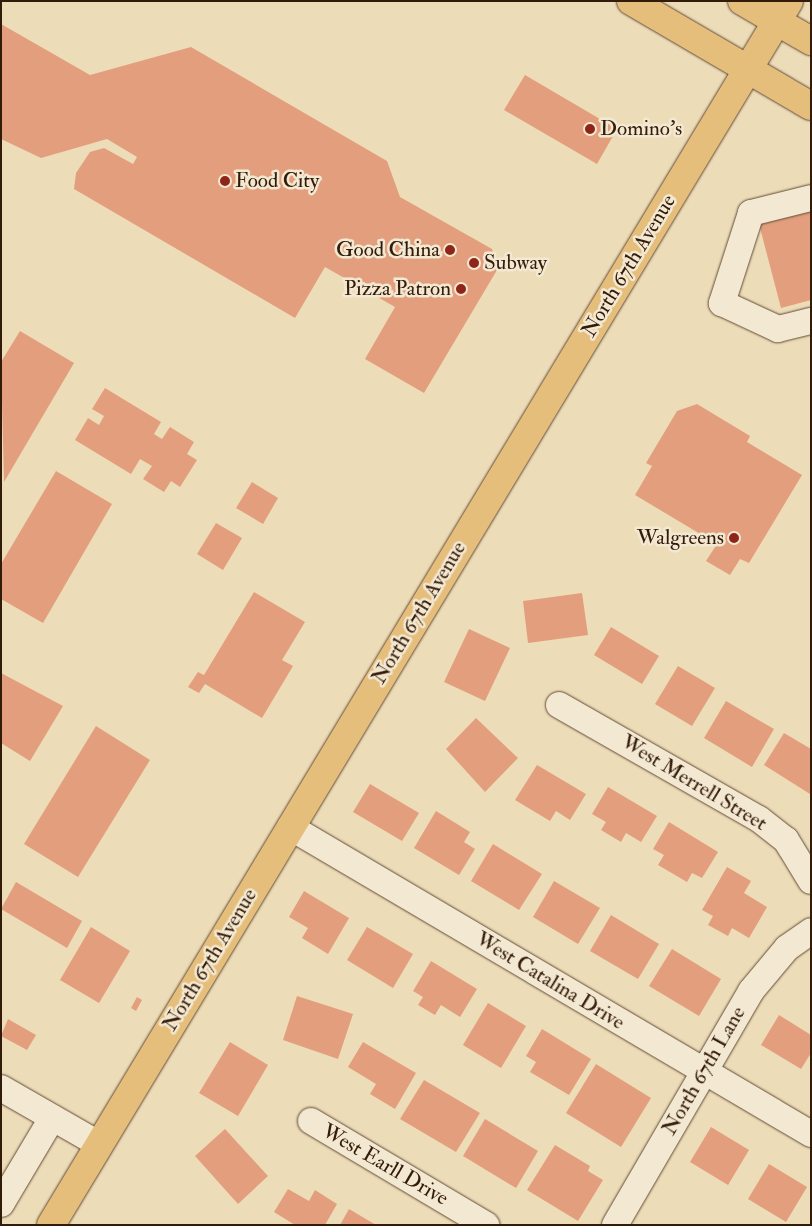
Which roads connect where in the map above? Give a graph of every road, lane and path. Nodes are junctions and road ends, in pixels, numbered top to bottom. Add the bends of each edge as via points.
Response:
1 (631, 1) edge
2 (742, 1) edge
3 (783, 11) edge
4 (811, 41) edge
5 (749, 69) junction
6 (811, 106) edge
7 (811, 198) edge
8 (811, 321) edge
9 (559, 705) dead end
10 (290, 827) junction
11 (811, 881) edge
12 (811, 931) edge
13 (704, 1071) junction
14 (1, 1088) edge
15 (52, 1118) junction
16 (310, 1121) dead end
17 (811, 1134) edge
18 (100, 1145) junction
19 (1, 1204) edge
20 (51, 1225) edge
21 (486, 1225) edge
22 (615, 1225) edge

1 - 5 main road
2 - 3 main road
3 - 4 main road
3 - 5 main road, North 67th Avenue
5 - 6 main road
5 - 10 main road, North 67th Avenue
7 - 8 street via 751,213 722,303 778,329
9 - 11 street, West Merrell Street via 759,820 786,840
10 - 13 street, West Catalina Drive
10 - 18 main road, North 67th Avenue
12 - 13 street, North 67th Lane via 787,948 756,984
13 - 17 street, West Catalina Drive
13 - 22 street, North 67th Lane
14 - 15 street
15 - 18 street
15 - 19 street
16 - 21 street, West Earll Drive
18 - 20 main road, North 67th Avenue

